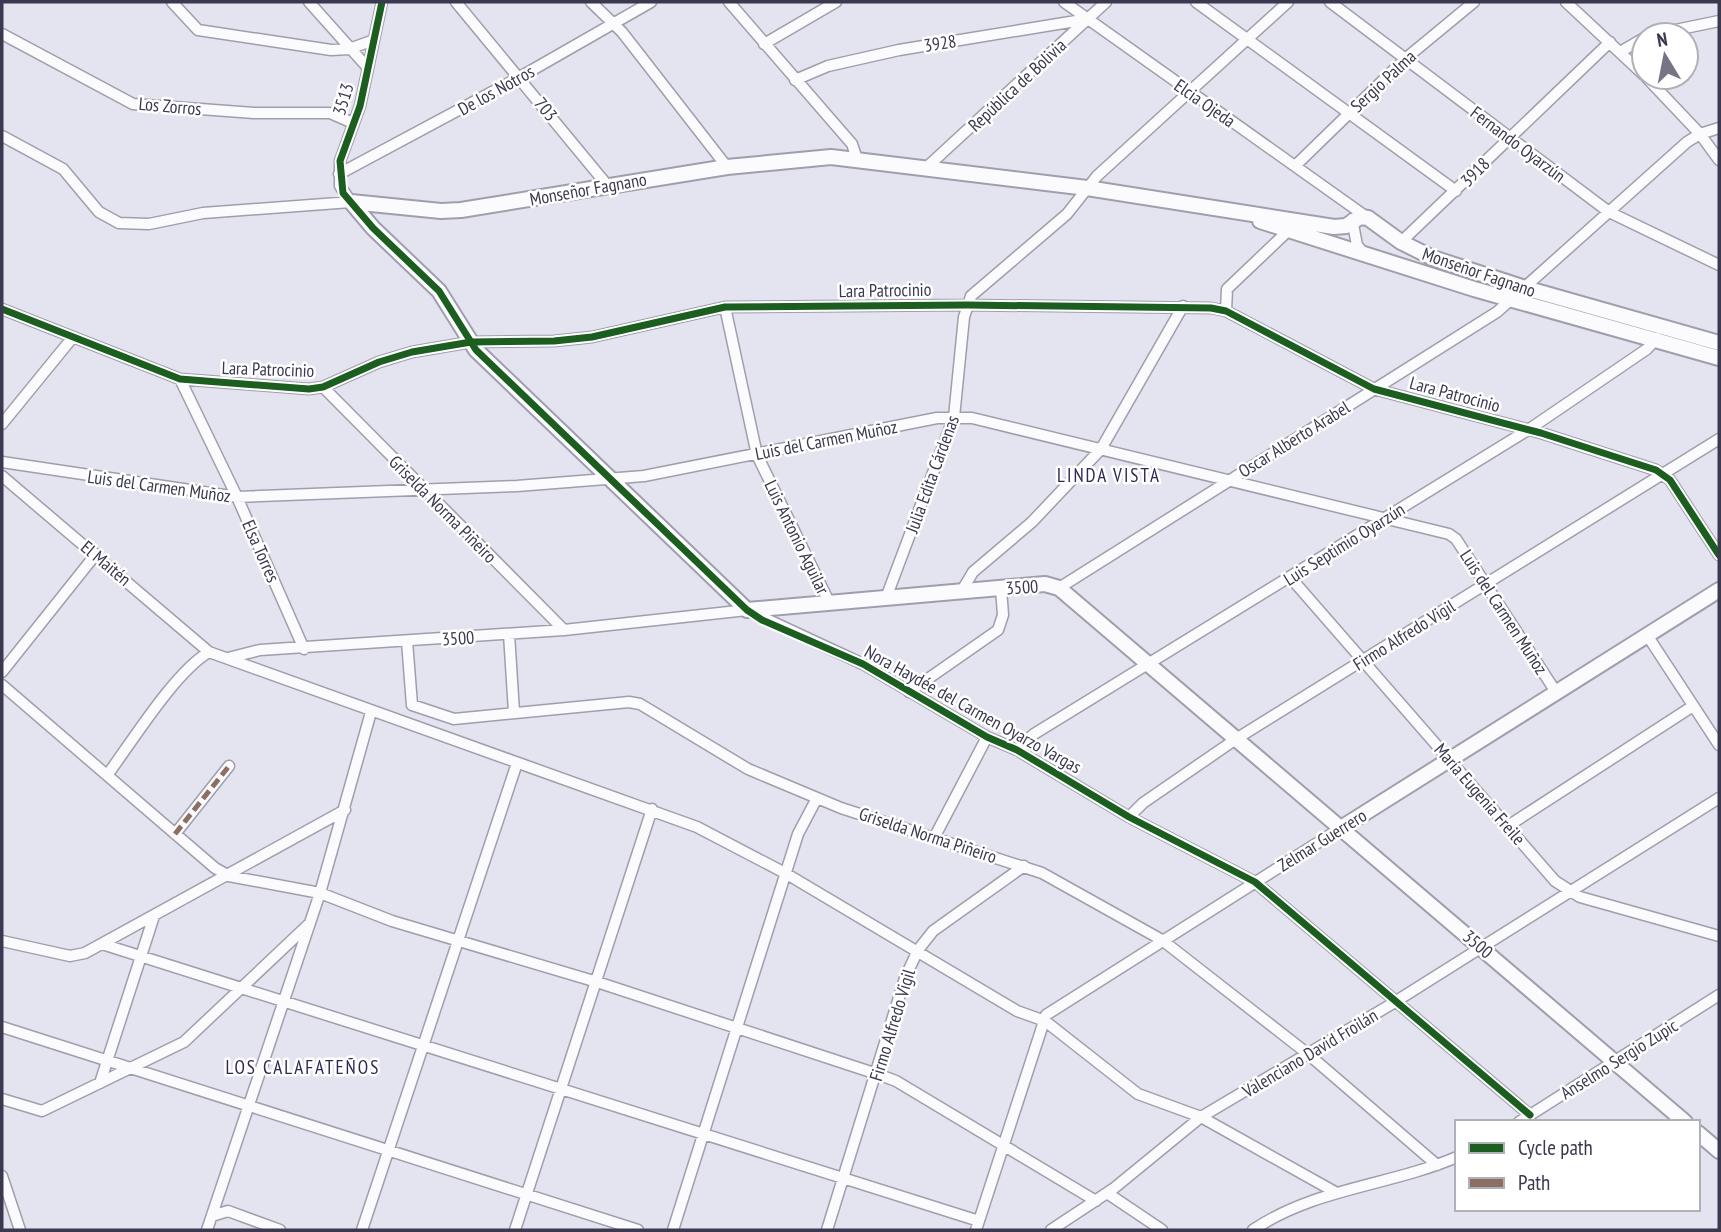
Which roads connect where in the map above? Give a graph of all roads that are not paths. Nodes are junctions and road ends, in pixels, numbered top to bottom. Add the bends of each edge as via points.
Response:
1 (172, 2) edge
2 (309, 2) edge
3 (382, 2) edge
4 (456, 2) edge
5 (591, 2) edge
6 (651, 2) edge
7 (729, 2) edge
8 (836, 2) edge
9 (1064, 2) edge
10 (1106, 2) edge
11 (1196, 2) edge
12 (1287, 2) edge
13 (1330, 2) edge
14 (1474, 2) edge
15 (1566, 2) edge
16 (1088, 19) junction
17 (1719, 21) edge
18 (612, 23) junction
19 (1700, 25) edge
20 (2, 34) edge
21 (1248, 39) junction
22 (374, 40) junction
23 (1610, 42) junction
24 (764, 44) junction
25 (1630, 46) edge
26 (349, 49) junction
27 (1620, 52) junction
28 (1405, 59) junction
29 (1630, 62) edge
30 (368, 68) junction
31 (520, 77) junction
32 (795, 80) junction
33 (1659, 91) edge
34 (1189, 92) junction
35 (1349, 113) junction
36 (353, 123) junction
37 (1719, 128) edge
38 (1700, 134) junction
39 (2, 136) edge
40 (1509, 138) junction
41 (857, 159) junction
42 (1719, 160) edge
43 (1296, 165) junction
44 (727, 167) junction
45 (927, 167) junction
46 (339, 174) junction
47 (607, 185) junction
48 (1087, 188) junction
49 (1456, 191) junction
50 (351, 202) junction
51 (1347, 202) junction
52 (1204, 206) junction
53 (1609, 212) junction
54 (1368, 218) junction
55 (1352, 223) junction
56 (1289, 230) junction
57 (1401, 243) junction
58 (1364, 254) junction
59 (1719, 265) edge
60 (1525, 288) junction
61 (1512, 300) junction
62 (967, 305) junction
63 (1183, 306) junction
64 (725, 307) junction
65 (2, 309) edge
66 (1226, 312) junction
67 (1657, 333) junction
68 (73, 337) junction
69 (471, 342) junction
70 (1719, 343) edge
71 (1719, 358) edge
72 (180, 379) junction
73 (323, 387) junction
74 (1374, 388) junction
75 (954, 416) junction
76 (2, 424) edge
77 (1528, 430) junction
78 (1719, 439) edge
79 (1101, 449) junction
80 (757, 455) junction
81 (2, 462) edge
82 (1666, 475) junction
83 (2, 476) edge
84 (609, 480) junction
85 (1227, 481) junction
86 (421, 488) junction
87 (237, 497) junction
88 (1387, 517) junction
89 (96, 555) junction
90 (1719, 555) edge
91 (1290, 577) junction
92 (1486, 585) junction
93 (1059, 587) junction
94 (1001, 588) junction
95 (1719, 590) edge
96 (961, 592) junction
97 (886, 598) junction
98 (830, 604) junction
99 (747, 610) junction
100 (564, 630) junction
101 (509, 634) junction
102 (1647, 635) junction
103 (407, 641) junction
104 (304, 649) junction
105 (209, 652) junction
106 (228, 658) junction
107 (1364, 660) junction
108 (1149, 664) junction
109 (2, 672) edge
110 (2, 685) edge
111 (909, 692) junction
112 (1556, 692) junction
113 (1693, 706) junction
114 (372, 712) junction
115 (513, 712) junction
116 (459, 719) junction
117 (987, 737) junction
118 (452, 739) junction
119 (1236, 739) junction
120 (1719, 745) edge
121 (1017, 750) junction
122 (1450, 760) junction
123 (517, 763) junction
124 (229, 766) dead end
125 (108, 774) junction
126 (817, 798) junction
127 (1719, 798) edge
128 (652, 809) junction
129 (345, 810) junction
130 (1129, 817) junction
131 (1508, 826) junction
132 (1342, 828) junction
133 (175, 834) junction
134 (934, 838) junction
135 (1024, 866) junction
136 (785, 873) junction
137 (229, 876) junction
138 (1255, 883) junction
139 (1569, 892) junction
140 (320, 893) junction
141 (154, 916) junction
142 (310, 923) junction
143 (1719, 936) edge
144 (2, 940) edge
145 (457, 940) junction
146 (1162, 940) junction
147 (102, 944) junction
148 (1482, 947) junction
149 (918, 950) junction
150 (141, 956) junction
151 (597, 982) junction
152 (243, 987) junction
153 (1719, 995) edge
154 (283, 999) junction
155 (1393, 1002) junction
156 (1045, 1021) junction
157 (2, 1027) edge
158 (736, 1027) junction
159 (423, 1045) junction
160 (1308, 1054) junction
161 (107, 1061) junction
162 (1615, 1062) junction
163 (130, 1068) junction
164 (877, 1074) junction
165 (100, 1083) junction
166 (562, 1089) junction
167 (2, 1099) edge
168 (249, 1106) junction
169 (1531, 1115) junction
170 (1201, 1117) junction
171 (1522, 1120) edge
172 (1683, 1120) edge
173 (703, 1133) junction
174 (1700, 1135) edge
175 (1003, 1145) junction
176 (389, 1150) junction
177 (1719, 1152) edge
178 (1455, 1158) edge
179 (1437, 1165) junction
180 (2, 1176) edge
181 (845, 1179) junction
182 (1335, 1192) junction
183 (1107, 1193) junction
184 (526, 1196) junction
185 (1096, 1201) junction
186 (212, 1216) junction
187 (1144, 1218) junction
188 (977, 1226) edge
189 (20, 1230) edge
190 (207, 1230) edge
191 (281, 1230) edge
192 (362, 1230) edge
193 (515, 1230) edge
194 (638, 1230) edge
195 (673, 1230) edge
196 (827, 1230) edge
197 (1051, 1230) edge
198 (1140, 1230) edge
199 (1162, 1230) edge
200 (1253, 1230) edge

1 - 26 street via 198,30
2 - 26 street
3 - 22 street, 3513
4 - 31 street, 703
5 - 18 street
6 - 18 street, De los Notros
7 - 24 street
8 - 24 street
9 - 16 street, Elcia Ojeda
10 - 16 street, República de Bolivia
11 - 21 street
12 - 21 street
13 - 28 street, Fernando Oyarzún
14 - 28 street, Sergio Palma
15 - 23 street
16 - 32 street, 3928 via 899,50 828,66
16 - 34 street, Elcia Ojeda
16 - 45 street, República de Bolivia
17 - 19 street
18 - 31 street, De los Notros
18 - 44 street
20 - 36 street, Los Zorros via 133,104 330,113
21 - 34 street
21 - 35 street
22 - 26 street
22 - 30 street, 3513
23 - 27 street
23 - 40 street, 3918
24 - 32 street
25 - 27 street
26 - 30 street
27 - 29 street
28 - 35 street, Sergio Palma
28 - 40 street, Fernando Oyarzún
30 - 36 street, 3513
31 - 46 street, De los Notros
31 - 47 street, 703
32 - 41 street via 852,144
33 - 38 street
34 - 43 street, Elcia Ojeda
34 - 48 street
35 - 43 street, Sergio Palma
35 - 49 street
36 - 46 street, 3513
37 - 38 street, Oscar Alberto Arabel
38 - 42 street
38 - 53 street, Oscar Alberto Arabel
39 - 50 street, Monseñor Fagnano via 63,169 100,212 119,223 149,224 203,213
40 - 49 street, 3918
40 - 53 street, Fernando Oyarzún
41 - 44 street, Monseñor Fagnano via 809,157
41 - 45 street, Monseñor Fagnano
43 - 51 street, Elcia Ojeda
44 - 47 street, Monseñor Fagnano
45 - 48 street, Monseñor Fagnano
46 - 50 street via 340,186
47 - 50 street, Monseñor Fagnano via 451,211
48 - 52 street, Monseñor Fagnano
48 - 62 street via 1067,214 971,296
49 - 57 street, 3918
50 - 69 street, Nora Haydée del Carmen Oyarzo Vargas via 439,291
51 - 54 street, Elcia Ojeda
51 - 55 street
52 - 55 street, Monseñor Fagnano via 1334,227
52 - 56 street, Monseñor Fagnano
53 - 59 street, Fernando Oyarzún
53 - 60 street, Oscar Alberto Arabel
54 - 55 street, Monseñor Fagnano
54 - 57 street, Monseñor Fagnano
55 - 58 street
56 - 58 street, Monseñor Fagnano
56 - 66 street via 1227,289
57 - 60 street, Monseñor Fagnano
58 - 61 street, Monseñor Fagnano
60 - 61 street, Oscar Alberto Arabel
60 - 67 street, Monseñor Fagnano
61 - 67 street, Monseñor Fagnano
61 - 74 street, Oscar Alberto Arabel
62 - 63 street, Lara Patrocinio
62 - 64 street, Lara Patrocinio
62 - 75 street, Julia Edita Cárdenas
63 - 66 street, Lara Patrocinio
63 - 79 street
64 - 69 street, Lara Patrocinio via 592,337
64 - 80 street, Luis Antonio Aguilar
65 - 68 street, Lara Patrocinio
66 - 74 street, Lara Patrocinio
67 - 70 street, Monseñor Fagnano
67 - 71 street, Monseñor Fagnano
67 - 77 street, Luis Septimio Oyarzún
68 - 72 street, Lara Patrocinio
68 - 76 street
69 - 73 street, Lara Patrocinio via 397,356
69 - 84 street, Nora Haydée del Carmen Oyarzo Vargas
72 - 73 street, Lara Patrocinio
72 - 87 street, Elsa Torres
73 - 86 street, Griselda Norma Piñeiro
74 - 77 street, Lara Patrocinio
74 - 85 street, Oscar Alberto Arabel
75 - 79 street, Luis del Carmen Muñoz
75 - 80 street, Luis del Carmen Muñoz
75 - 97 street, Julia Edita Cárdenas
77 - 82 street, Lara Patrocinio
77 - 88 street, Luis Septimio Oyarzún
78 - 82 street, Firmo Alfredo Vigil
79 - 85 street, Luis del Carmen Muñoz
79 - 96 street via 1032,522 973,572
80 - 84 street, Luis del Carmen Muñoz
80 - 98 street, Luis Antonio Aguilar
81 - 87 street, Luis del Carmen Muñoz
82 - 90 street
82 - 92 street, Firmo Alfredo Vigil
83 - 89 street, El Maitén
84 - 86 street, Luis del Carmen Muñoz
84 - 99 street, Nora Haydée del Carmen Oyarzo Vargas
85 - 88 street, Luis del Carmen Muñoz
85 - 93 street, Oscar Alberto Arabel
86 - 87 street, Luis del Carmen Muñoz
86 - 100 street, Griselda Norma Piñeiro
87 - 104 street, Elsa Torres
88 - 91 street, Luis Septimio Oyarzún
88 - 92 street, Luis del Carmen Muñoz via 1449,534
89 - 105 street, El Maitén
89 - 109 street
91 - 107 street, María Eugenia Freile
91 - 108 street, Luis Septimio Oyarzún
92 - 107 street, Firmo Alfredo Vigil
92 - 112 street, Luis del Carmen Muñoz
93 - 94 street, 3500
93 - 108 street, 3500
94 - 96 street, 3500
94 - 111 street via 999,630
95 - 102 street, Zelmar Guerrero
96 - 97 street, 3500
97 - 98 street, 3500
98 - 99 street, 3500
99 - 100 street, 3500
99 - 111 street, Nora Haydée del Carmen Oyarzo Vargas via 863,664
100 - 101 street, 3500
101 - 103 street, 3500
101 - 115 street
102 - 112 street, Zelmar Guerrero
102 - 113 street
103 - 104 street, 3500
103 - 116 street, Griselda Norma Piñeiro via 412,705
104 - 106 street, 3500 via 246,651
105 - 106 street
105 - 125 street via 156,708
106 - 114 street
107 - 119 street, Firmo Alfredo Vigil
107 - 122 street, María Eugenia Freile
108 - 119 street, 3500
108 - 121 street, Luis Septimio Oyarzún via 1034,734
110 - 125 street
111 - 117 street, Nora Haydée del Carmen Oyarzo Vargas
112 - 122 street, Zelmar Guerrero
113 - 120 street
113 - 131 street
114 - 118 street
114 - 129 street
115 - 116 street, Griselda Norma Piñeiro
115 - 126 street, Griselda Norma Piñeiro via 640,704 734,762
116 - 118 street
117 - 121 street, Nora Haydée del Carmen Oyarzo Vargas
117 - 134 street
118 - 123 street
119 - 130 street, Firmo Alfredo Vigil
119 - 132 street, 3500
121 - 130 street, Nora Haydée del Carmen Oyarzo Vargas
122 - 131 street, María Eugenia Freile
122 - 132 street, Zelmar Guerrero
123 - 128 street
123 - 145 street
124 - 133 street
125 - 133 street
126 - 134 street, Griselda Norma Piñeiro
126 - 136 street via 804,819
127 - 139 street, Valenciano David Froilán
128 - 136 street
128 - 151 street
129 - 137 street
129 - 140 street
130 - 138 street, Nora Haydée del Carmen Oyarzo Vargas
131 - 139 street, María Eugenia Freile
132 - 138 street, Zelmar Guerrero
132 - 148 street, 3500
133 - 137 street
134 - 135 street, Griselda Norma Piñeiro
135 - 146 street, Griselda Norma Piñeiro
135 - 149 street, Firmo Alfredo Vigil via 933,931
136 - 149 street
136 - 158 street
137 - 140 street
137 - 141 street
138 - 146 street, Zelmar Guerrero
138 - 155 street, Nora Haydée del Carmen Oyarzo Vargas
139 - 143 street, María Eugenia Freile
139 - 148 street, Valenciano David Froilán
140 - 142 street
140 - 145 street via 392,922
141 - 147 street
141 - 150 street
142 - 152 street
142 - 154 street
144 - 147 street via 71,956
145 - 151 street
145 - 159 street
146 - 156 street, Zelmar Guerrero via 1053,1009
146 - 160 street, Griselda Norma Piñeiro
147 - 150 street
148 - 155 street, Valenciano David Froilán
148 - 162 street, 3500
149 - 156 street via 1017,1010
149 - 164 street, Firmo Alfredo Vigil via 905,978
150 - 152 street
150 - 161 street
151 - 158 street
151 - 166 street
152 - 154 street
152 - 163 street via 184,1042
153 - 162 street, Anselmo Sergio Zupic
154 - 159 street
154 - 168 street
155 - 160 street, Valenciano David Froilán
155 - 169 street, Nora Haydée del Carmen Oyarzo Vargas
156 - 170 street via 1138,1094
156 - 175 street, Zelmar Guerrero
157 - 161 street
158 - 164 street
158 - 173 street
159 - 166 street
159 - 176 street
160 - 170 street, Valenciano David Froilán
160 - 179 street, Griselda Norma Piñeiro
161 - 163 street
161 - 165 street
162 - 169 street, Anselmo Sergio Zupic
162 - 172 street, 3500
163 - 165 street
163 - 168 street
164 - 175 street
164 - 181 street, Firmo Alfredo Vigil
165 - 167 street via 42,1111
166 - 173 street
166 - 184 street
168 - 176 street
168 - 186 street
169 - 171 street, Anselmo Sergio Zupic
170 - 182 street
170 - 183 street, Valenciano David Froilán
173 - 181 street
173 - 195 street
174 - 177 street
175 - 185 street
175 - 188 street, Zelmar Guerrero
176 - 184 street
176 - 192 street
178 - 179 street
179 - 182 street
180 - 189 street
181 - 188 street
181 - 196 street, Firmo Alfredo Vigil
182 - 200 street via 1294,1205
183 - 185 street, Valenciano David Froilán
183 - 187 street
184 - 193 street
184 - 194 street
185 - 197 street, Valenciano David Froilán
186 - 190 street
186 - 191 street via 228,1212
187 - 198 street
187 - 199 street

